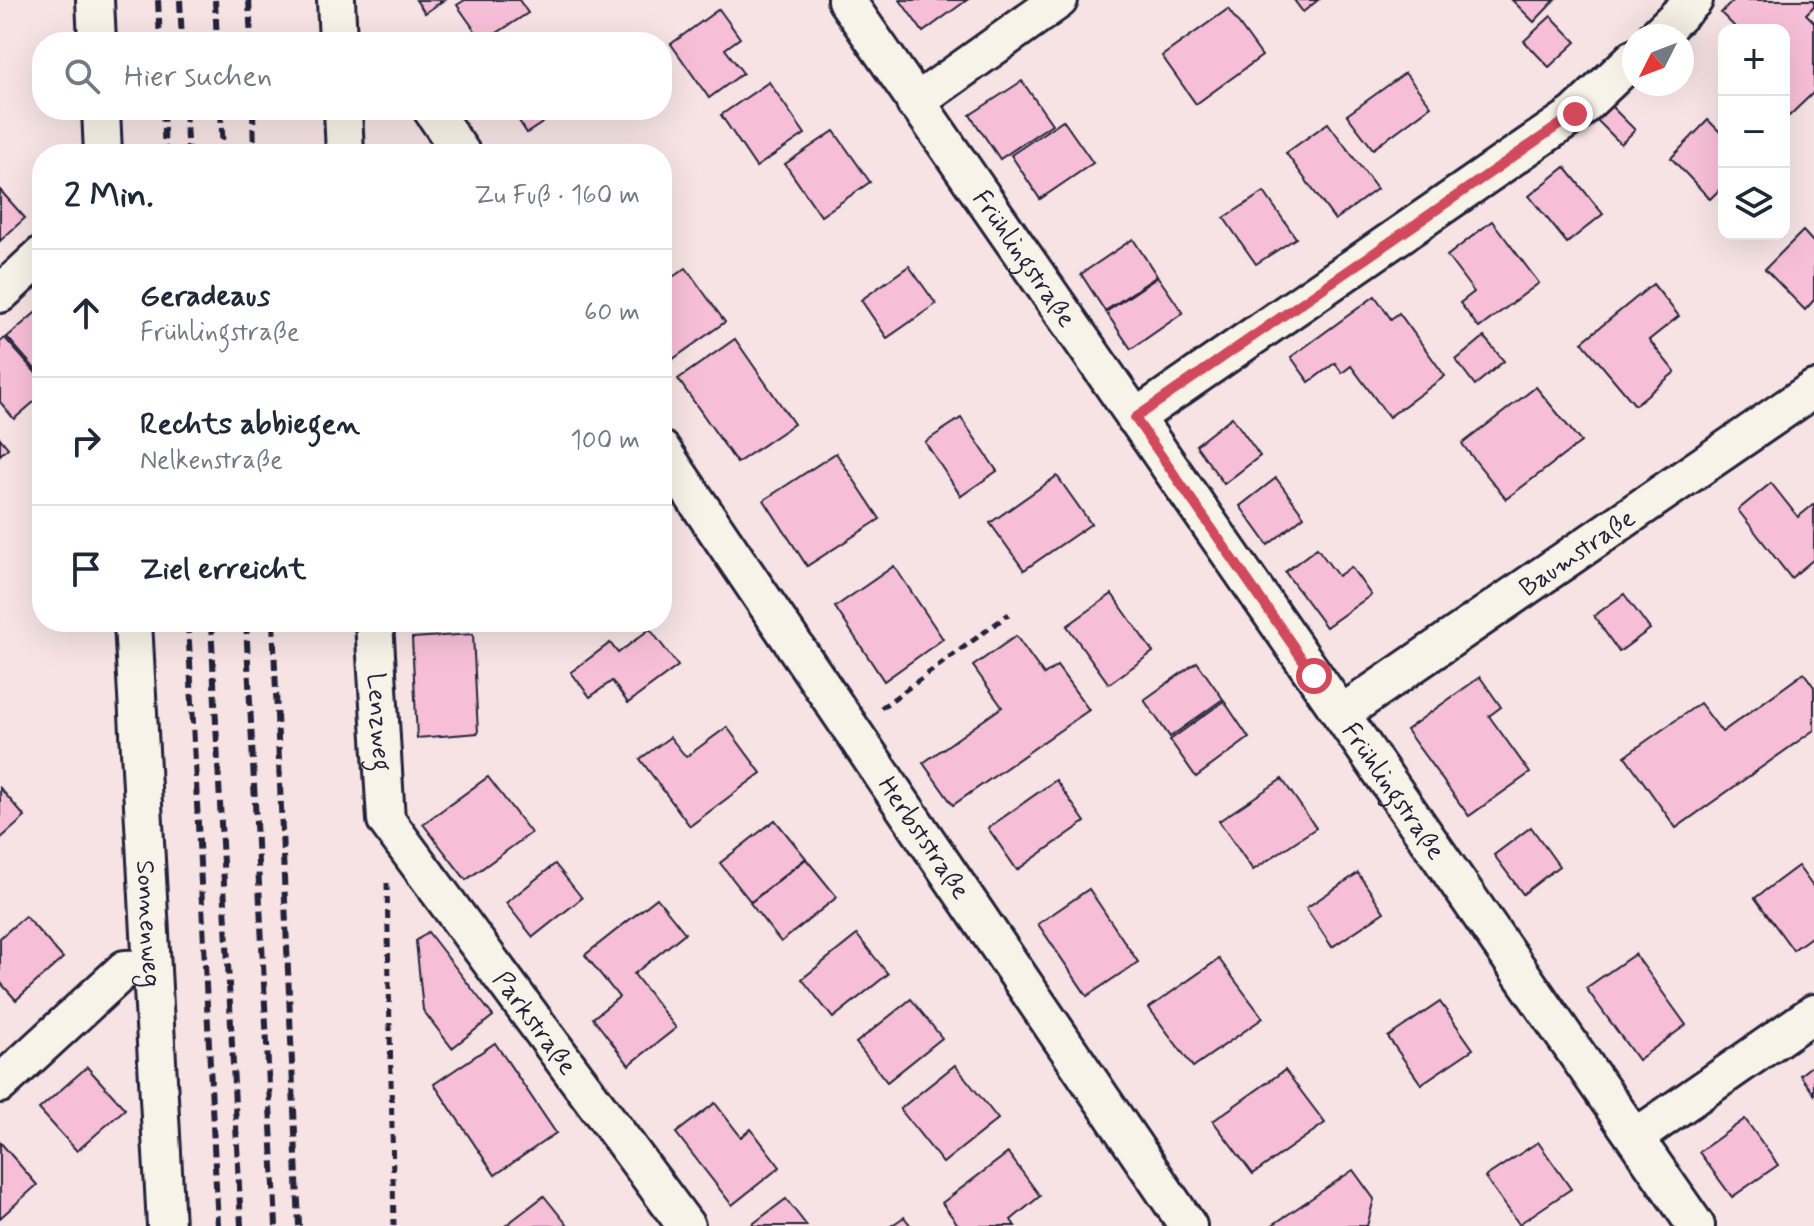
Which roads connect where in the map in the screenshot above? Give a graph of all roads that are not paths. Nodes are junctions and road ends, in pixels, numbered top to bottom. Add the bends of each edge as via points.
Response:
1 (95, 0) edge
2 (336, 0) edge
3 (846, 0) edge
4 (1059, 0) edge
5 (1694, 0) edge
6 (1669, 24) edge
7 (97, 32) edge
8 (340, 32) edge
9 (1622, 69) edge
10 (915, 103) junction
11 (101, 120) edge
12 (343, 120) edge
13 (439, 120) edge
14 (103, 144) edge
15 (345, 144) edge
16 (455, 144) edge
17 (32, 264) edge
18 (0, 294) edge
19 (1814, 389) edge
20 (1135, 418) junction
21 (672, 465) edge
22 (134, 632) edge
23 (375, 632) edge
24 (1341, 714) junction
25 (386, 820) joint
26 (151, 968) junction
27 (1814, 1013) edge
28 (0, 1084) edge
29 (1636, 1137) junction
30 (166, 1226) edge
31 (686, 1226) edge
32 (1188, 1226) edge
33 (1696, 1226) edge

1 - 7 street
2 - 8 street
3 - 10 street, Frühlingstraße
4 - 10 street
5 - 6 street
9 - 20 street via 1575,114
10 - 20 street, Frühlingstraße
11 - 14 street
12 - 15 street
13 - 16 street
17 - 18 street
19 - 24 street, Baumstraße
20 - 24 street, Frühlingstraße
21 - 32 street, Herbststraße
22 - 26 street, Sonnenweg
23 - 25 street, Lenzweg
24 - 29 street, Frühlingstraße
25 - 31 street, Parkstraße
26 - 28 street via 125,969
26 - 30 street, Sonnenweg
27 - 29 street
29 - 33 street, Frühlingstraße

